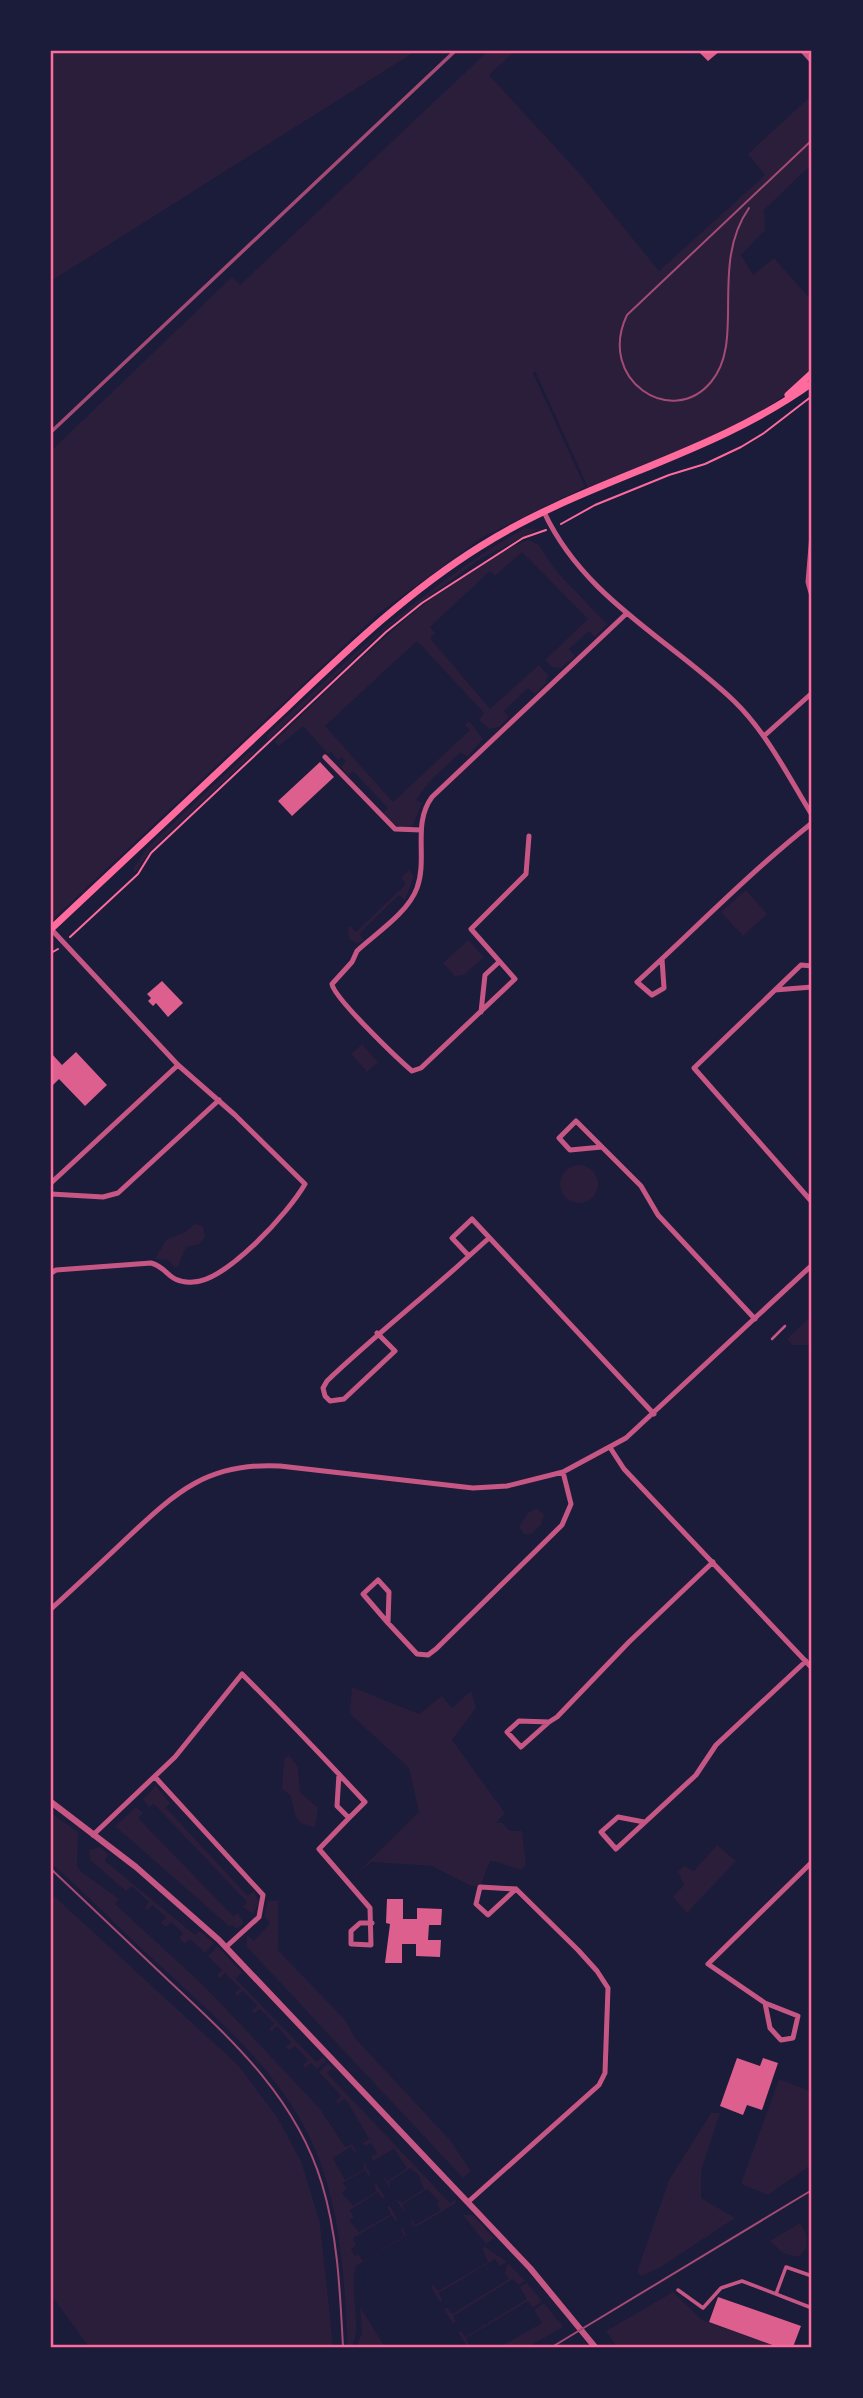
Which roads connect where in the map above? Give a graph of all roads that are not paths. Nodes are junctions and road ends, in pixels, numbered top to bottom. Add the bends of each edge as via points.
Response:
1 (803, 51) edge
2 (812, 61) edge
3 (812, 373) edge
4 (812, 383) edge
5 (753, 419) junction
6 (544, 512) junction
7 (812, 535) edge
8 (812, 596) edge
9 (626, 614) junction
10 (812, 692) edge
11 (764, 736) junction
12 (325, 757) dead end
13 (812, 815) edge
14 (812, 823) edge
15 (421, 830) junction
16 (529, 836) dead end
17 (51, 929) edge
18 (662, 959) junction
19 (499, 961) junction
20 (812, 966) edge
21 (812, 987) edge
22 (775, 990) junction
23 (481, 1012) junction
24 (178, 1065) junction
25 (219, 1100) junction
26 (602, 1147) junction
27 (51, 1183) edge
28 (51, 1194) edge
29 (812, 1202) edge
30 (489, 1238) junction
31 (469, 1256) junction
32 (812, 1265) edge
33 (51, 1273) edge
34 (755, 1319) junction
35 (785, 1326) dead end
36 (377, 1333) junction
37 (772, 1339) dead end
38 (654, 1414) junction
39 (611, 1449) junction
40 (563, 1472) junction
41 (713, 1562) junction
42 (51, 1609) edge
43 (388, 1623) junction
44 (806, 1661) junction
45 (812, 1668) edge
46 (549, 1722) junction
47 (339, 1774) junction
48 (155, 1777) junction
49 (51, 1802) edge
50 (349, 1818) junction
51 (644, 1822) junction
52 (93, 1835) junction
53 (812, 1862) edge
54 (516, 1889) junction
55 (372, 1923) junction
56 (226, 1947) junction
57 (765, 2003) junction
58 (468, 2202) junction
59 (812, 2277) edge
60 (678, 2290) dead end
61 (776, 2294) junction
62 (812, 2308) edge
63 (595, 2347) edge

1 - 2 street
3 - 5 main road
4 - 5 main road
5 - 6 main road
6 - 9 street via 581,572
6 - 17 main road via 481,546 397,606
7 - 8 street via 808,582
9 - 11 street via 717,686
9 - 15 street via 432,797
10 - 11 street
11 - 13 street
12 - 15 street via 395,828
14 - 18 street
15 - 23 street via 414,894 334,978 333,990 412,1071 421,1068
16 - 19 street via 526,874 471,929
17 - 24 street
18 - 18 street via 664,988 652,995 637,982
19 - 23 street via 485,975
19 - 23 street via 514,979
20 - 22 street via 801,965
21 - 22 street
22 - 29 street via 694,1068
24 - 25 street
24 - 27 street
25 - 28 street via 118,1193 103,1197
25 - 33 street via 305,1184 291,1208 230,1266 195,1283 173,1280 151,1263
26 - 26 street via 576,1121 559,1138 570,1150
26 - 34 street
30 - 31 street
30 - 31 street via 472,1219 452,1238
30 - 38 street
31 - 36 street
32 - 34 street
34 - 38 street
35 - 37 lane
36 - 36 street via 327,1381 324,1396 330,1401 344,1399 395,1351
38 - 39 street
39 - 40 street
39 - 41 street via 624,1469
40 - 42 street via 490,1488 272,1465 217,1472 166,1502
40 - 43 street via 571,1504 562,1525 436,1649 428,1655 417,1654
41 - 44 street
41 - 46 street
43 - 43 street via 389,1592 378,1580 363,1594
44 - 45 street
44 - 51 street
46 - 46 street via 519,1721 507,1732 521,1747
47 - 48 street via 242,1674
47 - 50 street via 337,1806
47 - 50 street via 365,1802
48 - 52 street
48 - 56 street via 263,1895 259,1917
49 - 52 street
50 - 55 street via 318,1849 370,1908
51 - 51 street via 616,1849 601,1832 618,1817
52 - 56 street via 171,1896
53 - 57 street via 708,1964
54 - 54 street via 480,1887 476,1904 488,1915
54 - 58 street via 605,1982 609,1997 605,2073 599,2085
55 - 55 street via 372,1945 351,1944 351,1931 360,1923
56 - 58 street
57 - 57 street via 798,2016 793,2038 781,2040 774,2035
58 - 63 street
59 - 61 street via 786,2267
60 - 61 street via 703,2308 721,2288 742,2281
61 - 62 street

